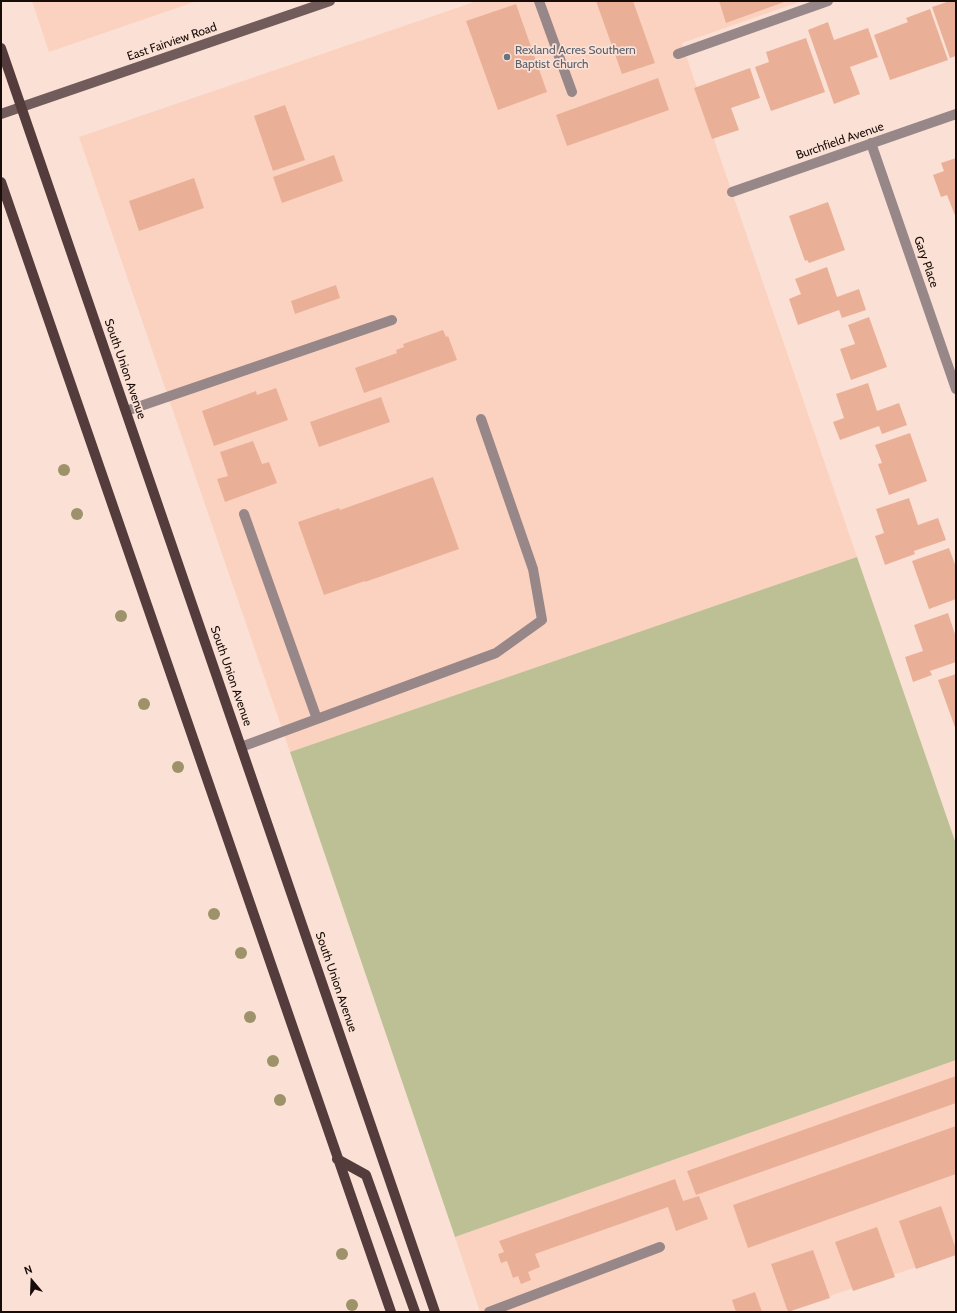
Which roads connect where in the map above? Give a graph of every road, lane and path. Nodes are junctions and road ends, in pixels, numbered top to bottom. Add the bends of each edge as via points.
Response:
1 (330, 1) edge
2 (539, 1) edge
3 (828, 1) edge
4 (1, 48) edge
5 (678, 54) dead end
6 (572, 92) dead end
7 (21, 107) junction
8 (1, 114) edge
9 (956, 114) edge
10 (871, 144) junction
11 (1, 182) edge
12 (732, 192) dead end
13 (392, 320) dead end
14 (956, 389) edge
15 (126, 410) junction
16 (481, 419) dead end
17 (244, 514) dead end
18 (317, 719) junction
19 (242, 747) junction
20 (337, 1159) junction
21 (660, 1247) dead end
22 (391, 1312) edge
23 (415, 1312) edge
24 (435, 1312) edge
25 (489, 1312) edge

1 - 7 street, East Fairview Road
2 - 6 street
3 - 5 street
4 - 7 main road, South Union Avenue
7 - 8 street, East Fairview Road
7 - 15 main road, South Union Avenue
9 - 10 street, Burchfield Avenue
10 - 12 street, Burchfield Avenue
10 - 14 street, Gary Place
11 - 20 main road
13 - 15 street
15 - 19 main road, South Union Avenue
16 - 18 street via 533,569 542,620 496,652
17 - 18 street
18 - 19 street
19 - 24 main road, South Union Avenue
20 - 22 main road
20 - 23 main road via 366,1175
21 - 25 street

